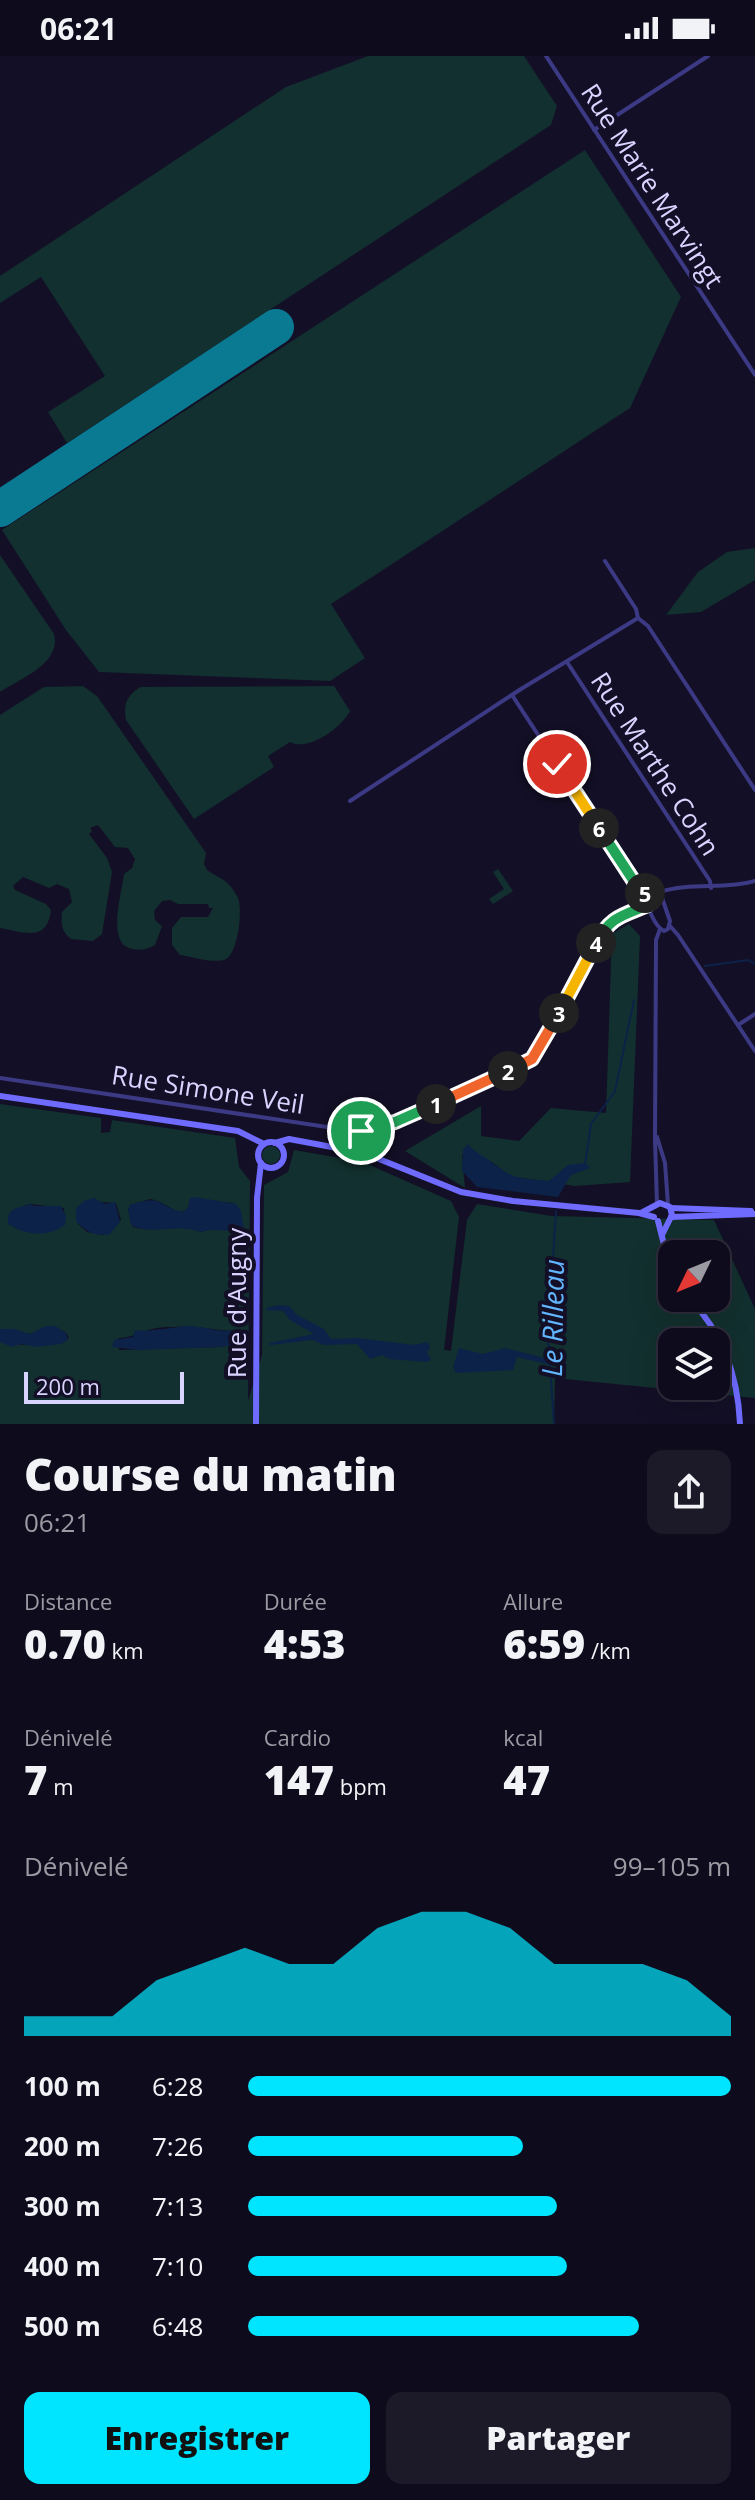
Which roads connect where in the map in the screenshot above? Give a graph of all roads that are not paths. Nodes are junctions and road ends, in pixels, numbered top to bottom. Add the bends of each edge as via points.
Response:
1 (546, 56) edge
2 (708, 56) edge
3 (594, 130) junction
4 (755, 375) edge
5 (605, 561) dead end
6 (638, 618) junction
7 (567, 662) junction
8 (512, 695) junction
9 (755, 790) edge
10 (350, 801) dead end
11 (755, 881) edge
12 (711, 888) junction
13 (660, 892) junction
14 (646, 894) junction
15 (648, 905) junction
16 (670, 926) junction
17 (660, 929) junction
18 (755, 1014) edge
19 (738, 1025) junction
20 (755, 1051) edge
21 (0, 1078) edge
22 (0, 1096) edge
23 (248, 1134) junction
24 (656, 1135) junction
25 (303, 1141) junction
26 (275, 1143) junction
27 (264, 1144) junction
28 (259, 1151) junction
29 (284, 1153) junction
30 (261, 1163) junction
31 (655, 1163) junction
32 (665, 1163) junction
33 (269, 1168) junction
34 (259, 1182) junction
35 (655, 1206) junction
36 (669, 1206) junction
37 (755, 1212) edge
38 (639, 1213) junction
39 (656, 1219) junction
40 (669, 1219) junction
41 (662, 1235) junction
42 (663, 1240) edge
43 (700, 1312) edge
44 (256, 1424) edge
45 (740, 1424) edge

1 - 3 street, Rue Marie Marvingt
2 - 3 street
3 - 4 street, Rue Marie Marvingt
5 - 6 street
6 - 7 street
6 - 9 street
7 - 8 street
7 - 12 street, Rue Marthe Cohn
8 - 10 street
8 - 14 street
11 - 12 street
12 - 13 street
13 - 14 street via 652,889
13 - 16 street
14 - 15 street
15 - 17 street
15 - 21 street, Rue Simone Veil via 608,925 532,1059 374,1129 332,1128
16 - 17 street
16 - 19 street
17 - 24 street
18 - 19 street
19 - 20 street
22 - 23 main road
23 - 27 main road
23 - 28 main road
24 - 31 street
24 - 32 street
25 - 26 main road
25 - 29 main road
25 - 38 main road via 364,1153 461,1192
26 - 27 main road
26 - 29 main road
27 - 28 main road
28 - 30 main road
29 - 33 main road via 281,1164
30 - 33 main road
30 - 34 main road, Rue d'Augny
31 - 32 street
31 - 35 street
32 - 36 street
33 - 34 main road
34 - 44 main road, Rue d'Augny
35 - 36 main road
35 - 38 main road
35 - 39 main road
36 - 37 main road
36 - 40 main road
37 - 40 main road
38 - 39 main road
39 - 40 main road
39 - 41 main road
40 - 41 main road
41 - 42 main road
43 - 45 main road via 725,1349

